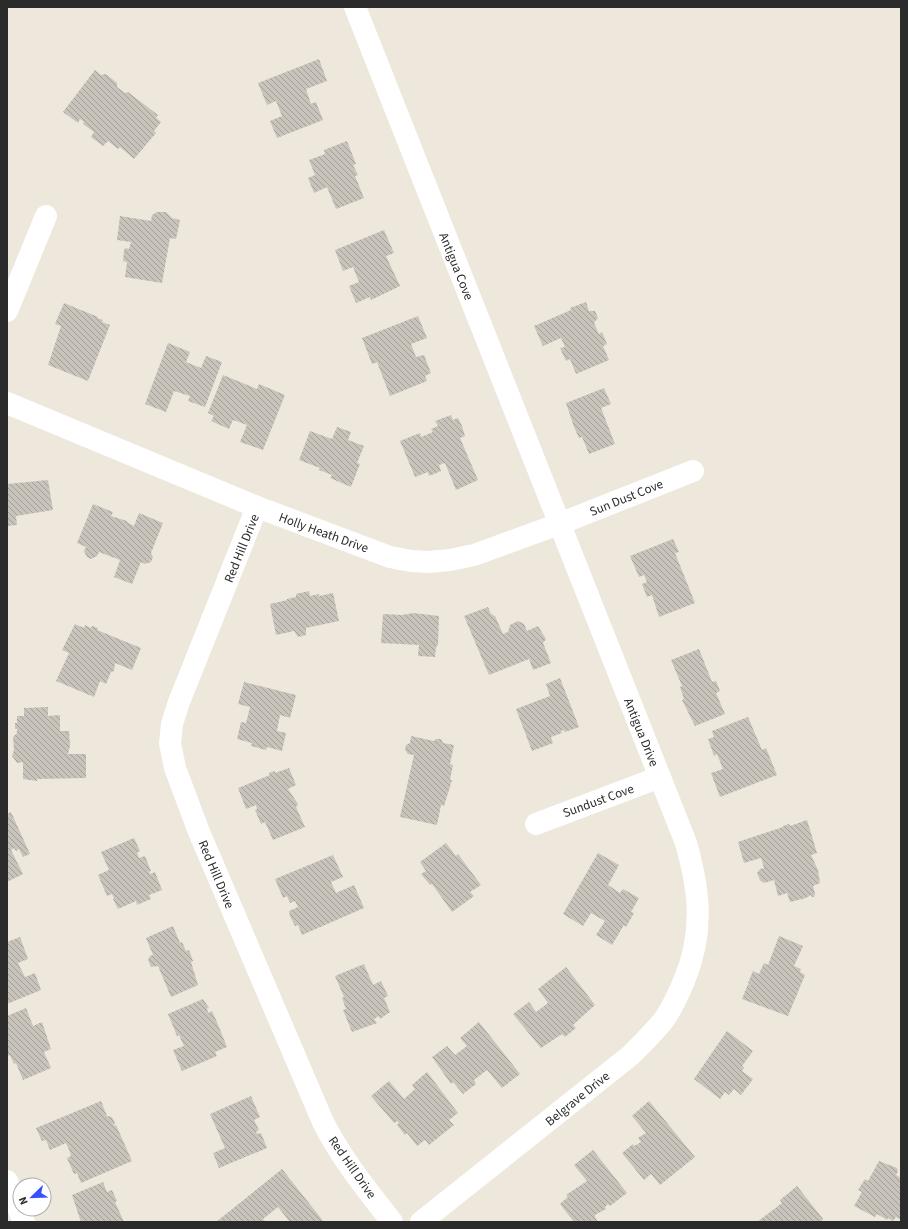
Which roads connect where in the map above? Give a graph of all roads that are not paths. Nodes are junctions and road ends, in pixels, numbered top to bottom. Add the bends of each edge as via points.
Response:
1 (355, 7) edge
2 (46, 216) dead end
3 (7, 311) edge
4 (7, 404) edge
5 (693, 471) dead end
6 (257, 507) junction
7 (559, 524) junction
8 (660, 777) junction
9 (536, 824) dead end
10 (696, 945) joint
11 (7, 1181) edge
12 (24, 1222) edge
13 (392, 1222) edge
14 (421, 1222) edge

1 - 7 street, Antigua Cove
2 - 3 street
4 - 6 street, Holly Heath Drive
5 - 7 street, Sun Dust Cove
6 - 7 street, Holly Heath Drive via 390,557 411,561 450,560 474,555
6 - 13 street, Red Hill Drive via 179,702 172,724 170,743 175,768 196,825 323,1122 352,1171
7 - 8 street, Antigua Drive
8 - 9 street, Sundust Cove
8 - 10 street, Antigua Drive via 686,843 695,875 699,912
10 - 14 street, Belgrave Drive via 678,997 664,1020 649,1037
11 - 12 street

